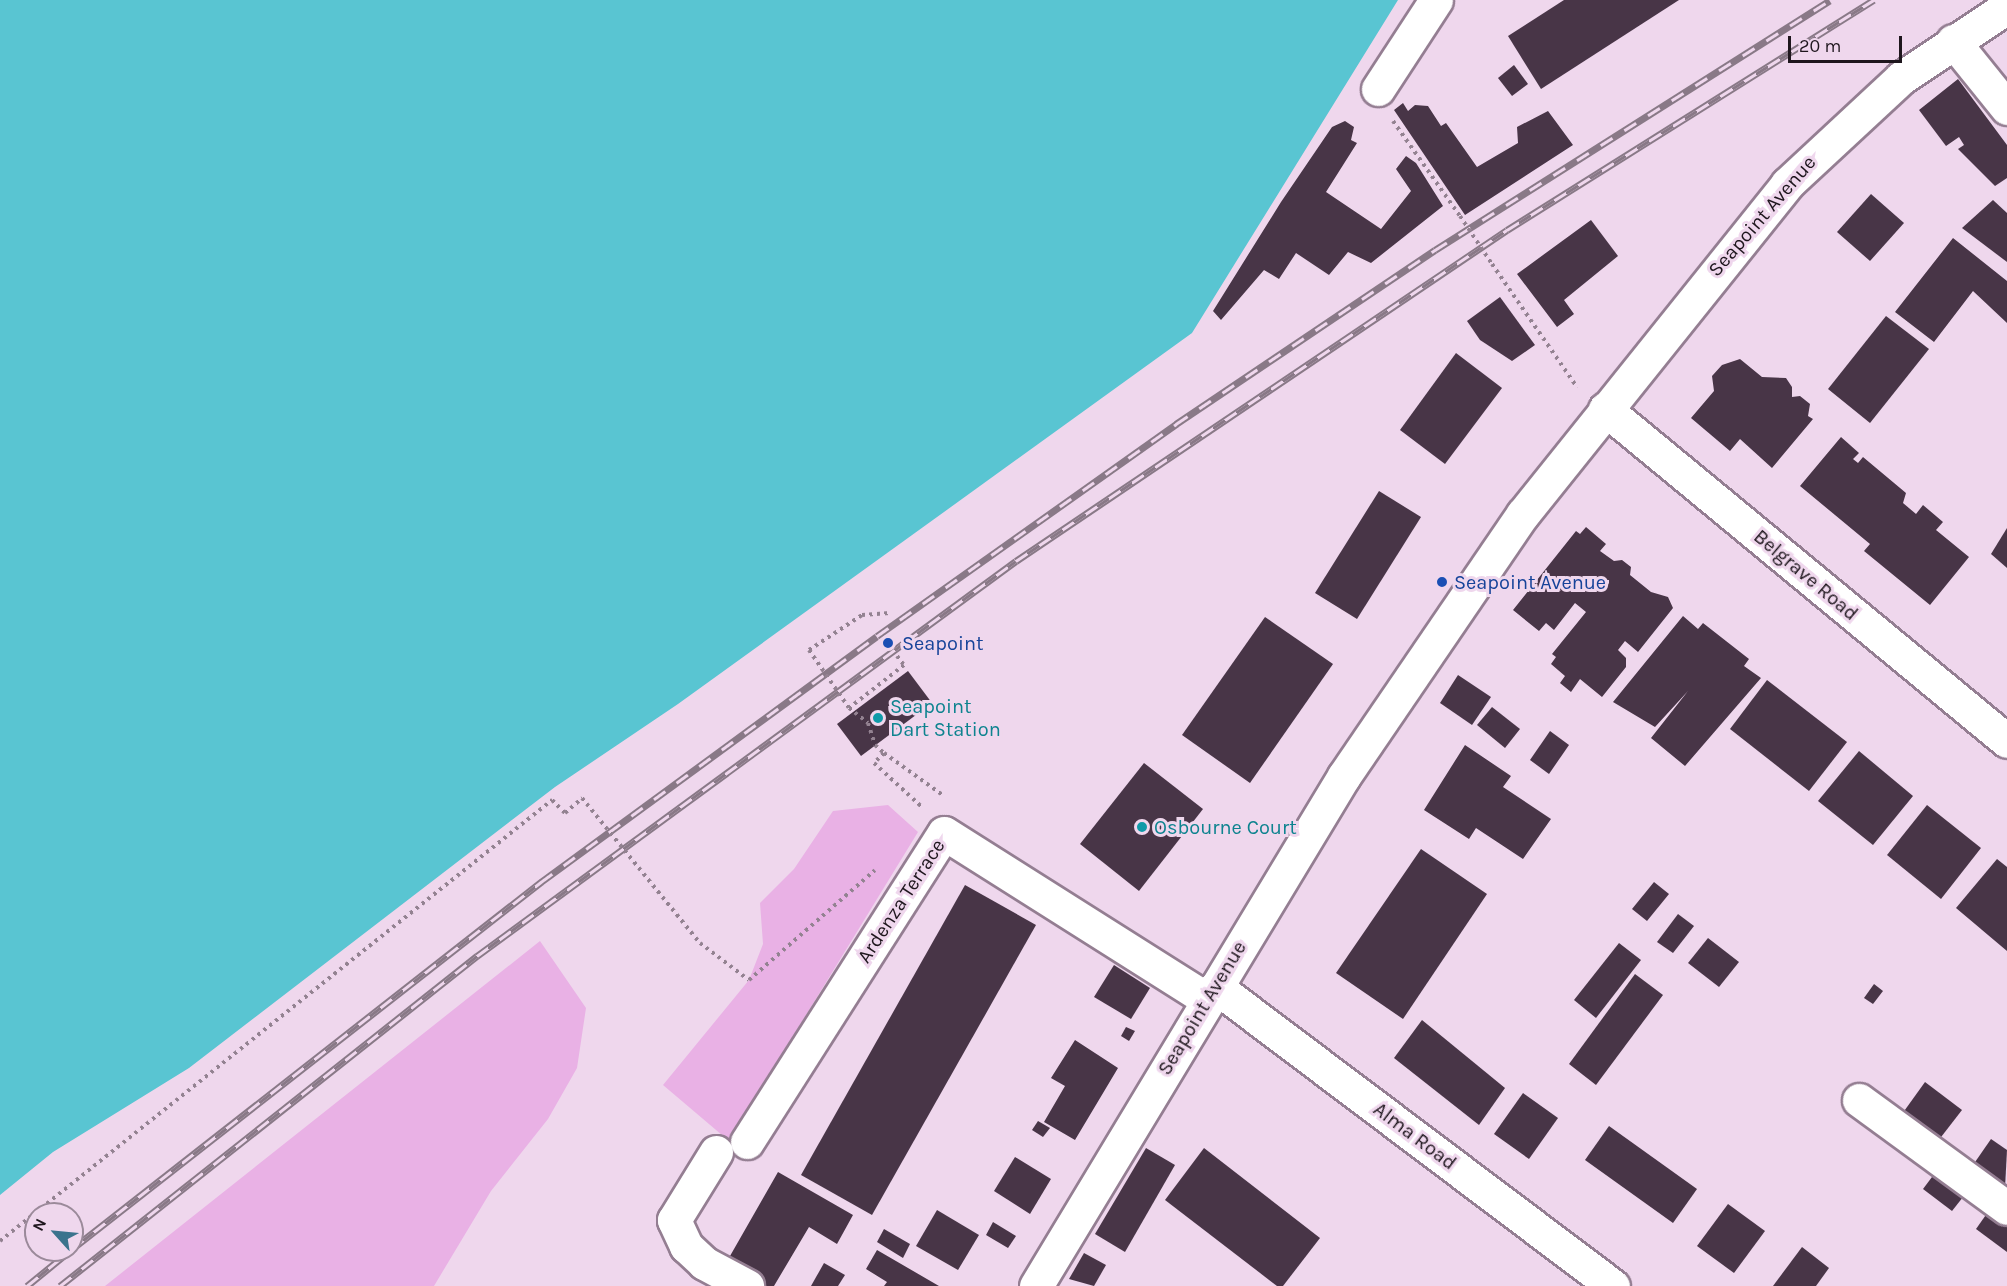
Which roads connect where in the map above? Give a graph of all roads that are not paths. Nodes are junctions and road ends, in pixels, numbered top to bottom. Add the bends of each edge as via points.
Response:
1 (1436, 0) edge
2 (2007, 7) edge
3 (1953, 42) junction
4 (1378, 89) road end
5 (2007, 108) edge
6 (1594, 402) junction
7 (2007, 741) edge
8 (1212, 994) junction
9 (1859, 1100) dead end
10 (747, 1142) dead end
11 (716, 1152) dead end
12 (2007, 1208) edge
13 (747, 1286) edge
14 (1036, 1286) edge
15 (1613, 1286) edge

1 - 4 main road
2 - 3 main road, Seapoint Avenue
3 - 5 main road
3 - 6 main road, Seapoint Avenue via 1853,118 1787,184
6 - 7 main road, Belgrave Road
6 - 8 main road, Seapoint Avenue via 1524,514 1344,776
8 - 10 main road, Ardenza Terrace via 944,833
8 - 14 main road, Seapoint Avenue
8 - 15 main road, Alma Road
9 - 12 main road
11 - 13 main road via 674,1220 692,1252

